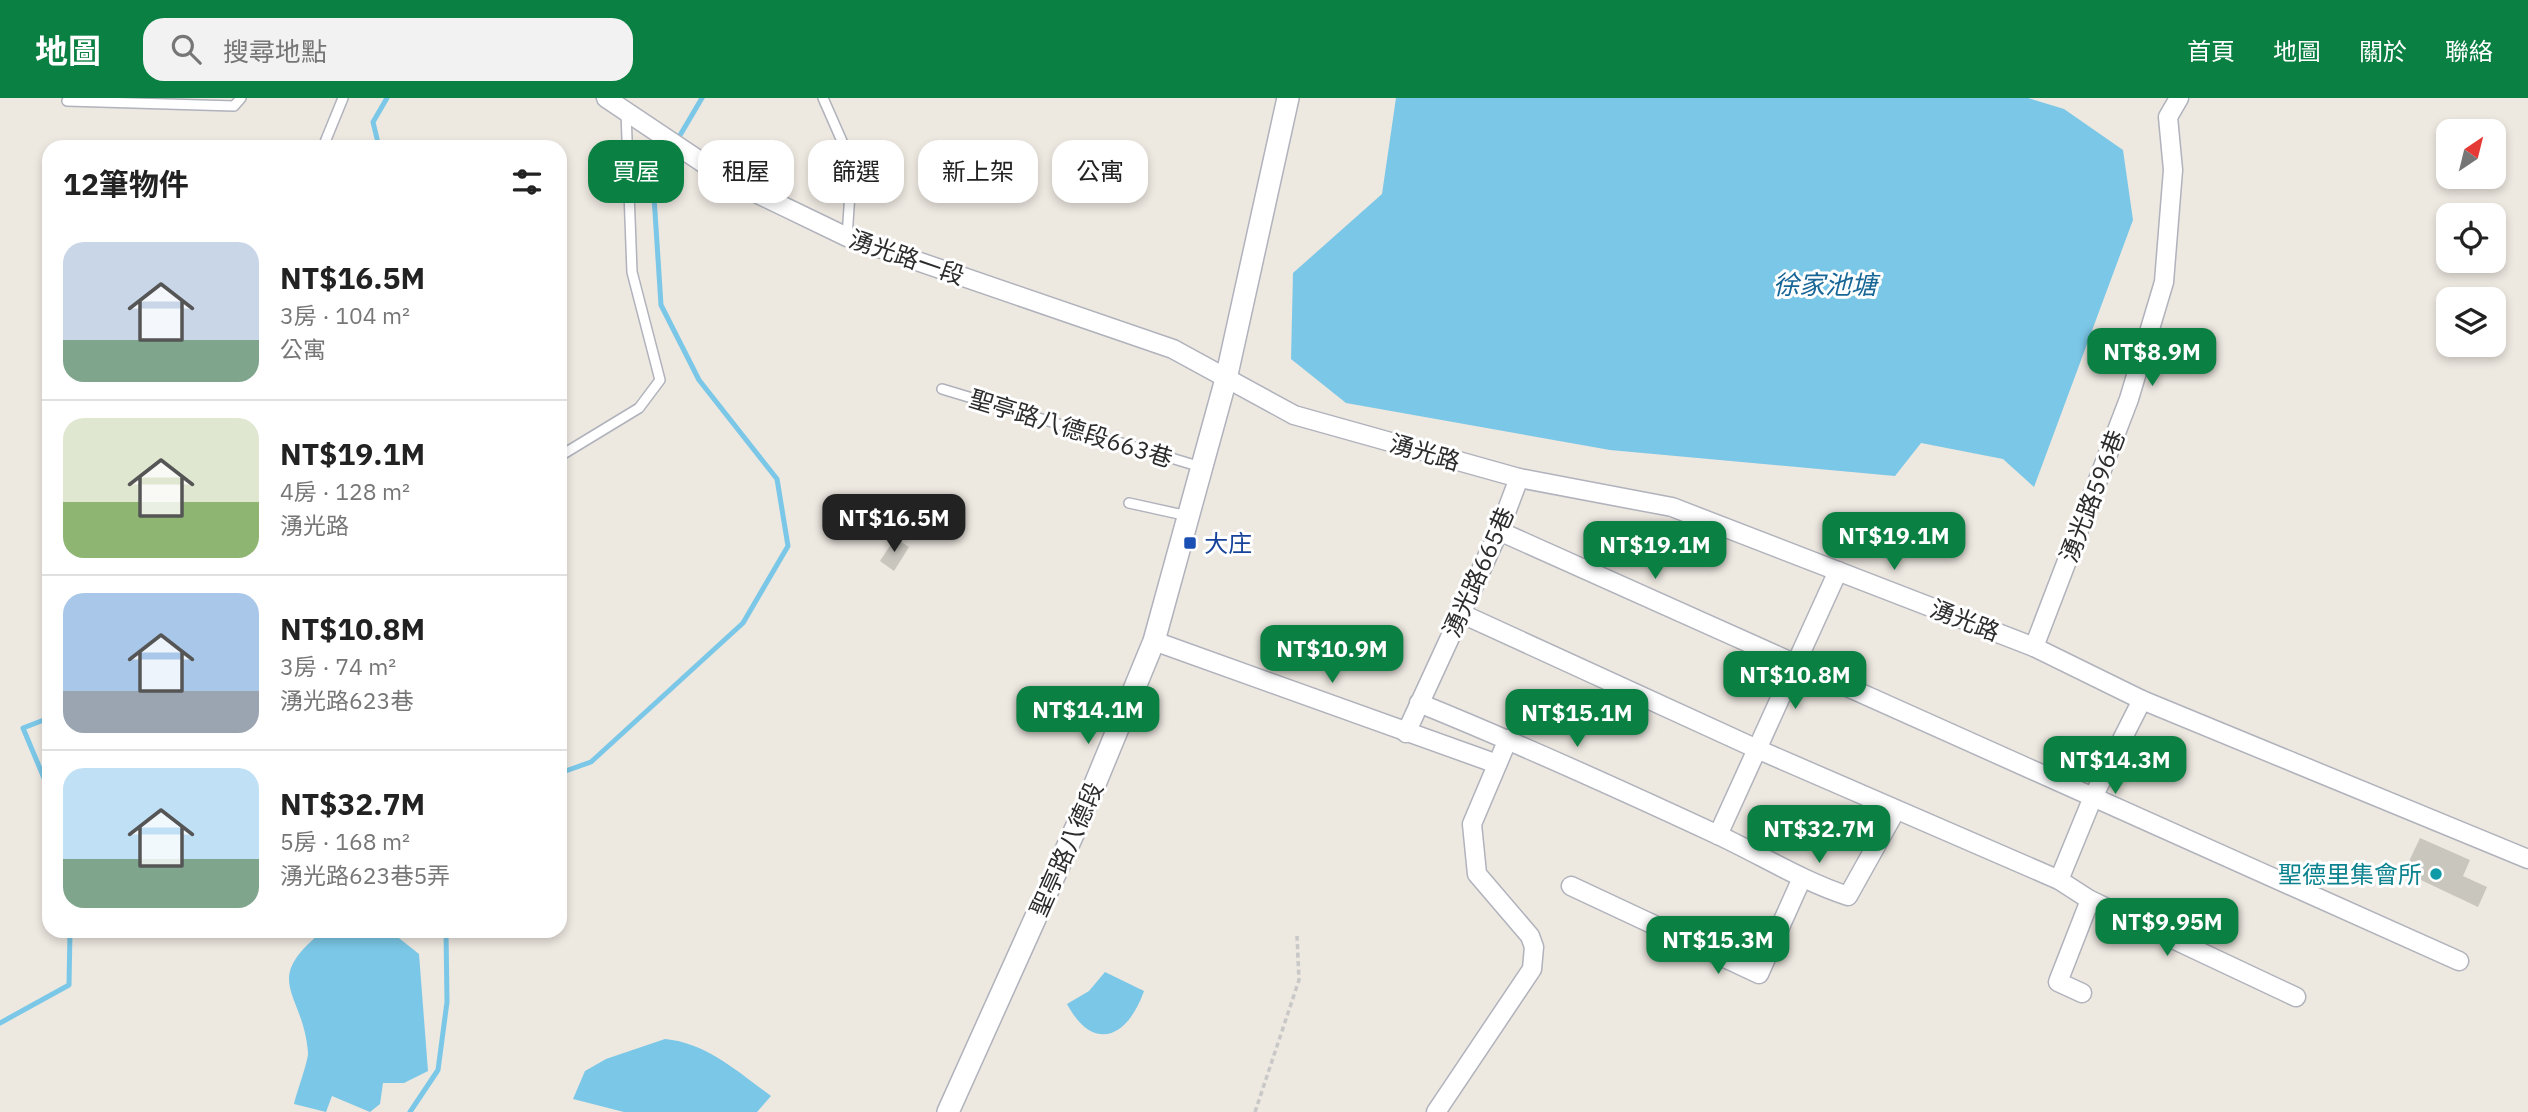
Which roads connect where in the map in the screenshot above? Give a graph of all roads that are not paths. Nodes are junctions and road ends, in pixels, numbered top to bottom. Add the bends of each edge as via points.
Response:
1 (241, 98) edge
2 (343, 98) edge
3 (606, 98) edge
4 (823, 98) edge
5 (1288, 98) edge
6 (2179, 98) edge
7 (67, 100) dead end
8 (626, 112) junction
9 (326, 140) edge
10 (847, 237) junction
11 (1226, 379) junction
12 (942, 389) dead end
13 (567, 452) edge
14 (1201, 467) junction
15 (1519, 478) junction
16 (1129, 503) dead end
17 (1189, 516) junction
18 (1499, 531) junction
19 (1838, 571) junction
20 (1460, 613) junction
21 (1154, 641) junction
22 (2034, 647) junction
23 (1795, 665) junction
24 (2142, 699) junction
25 (1419, 703) junction
26 (1406, 733) junction
27 (1508, 739) junction
28 (1757, 749) junction
29 (1497, 764) junction
30 (2093, 797) junction
31 (1896, 810) junction
32 (1718, 835) junction
33 (2528, 859) edge
34 (1802, 878) junction
35 (2059, 880) junction
36 (1571, 886) dead end
37 (2090, 900) junction
38 (2459, 961) dead end
39 (2082, 993) dead end
40 (2296, 997) dead end
41 (948, 1112) edge
42 (1436, 1112) edge

1 - 7 lane via 234,106
2 - 9 lane
3 - 8 street, 湧光路一段
4 - 10 lane via 852,164
5 - 11 street, 聖亭路八德段
6 - 22 street, 湧光路596巷 via 2168,117 2173,170 2164,282 2129,399
8 - 10 street, 湧光路一段 via 727,179
8 - 13 lane via 632,272 660,380 639,408
10 - 11 street, 湧光路一段 via 1172,349
11 - 14 street, 聖亭路八德段
11 - 15 street, 湧光路 via 1294,415
12 - 14 lane, 聖亭路八德段663巷
14 - 17 street, 聖亭路八德段
15 - 18 street, 湧光路665巷
15 - 19 street, 湧光路 via 1672,507
16 - 17 lane
17 - 21 street, 聖亭路八德段
18 - 20 street, 湧光路665巷
18 - 23 street
19 - 22 street, 湧光路
19 - 23 street
20 - 25 street, 湧光路665巷
20 - 28 street
21 - 26 street
21 - 41 street, 聖亭路八德段 via 1088,802
22 - 24 street, 湧光路
23 - 28 street
23 - 30 street
24 - 30 street
24 - 33 street, 湧光路
25 - 26 street, 湧光路665巷
25 - 27 street
26 - 29 street
27 - 29 street
27 - 32 street
28 - 31 street
28 - 32 street
29 - 42 street via 1472,824 1477,874 1530,936 1532,969
30 - 35 street
30 - 38 street
31 - 34 street via 1848,895
31 - 35 street
32 - 34 street
34 - 36 street via 1759,974
35 - 37 street
37 - 39 street via 2058,982
37 - 40 street

